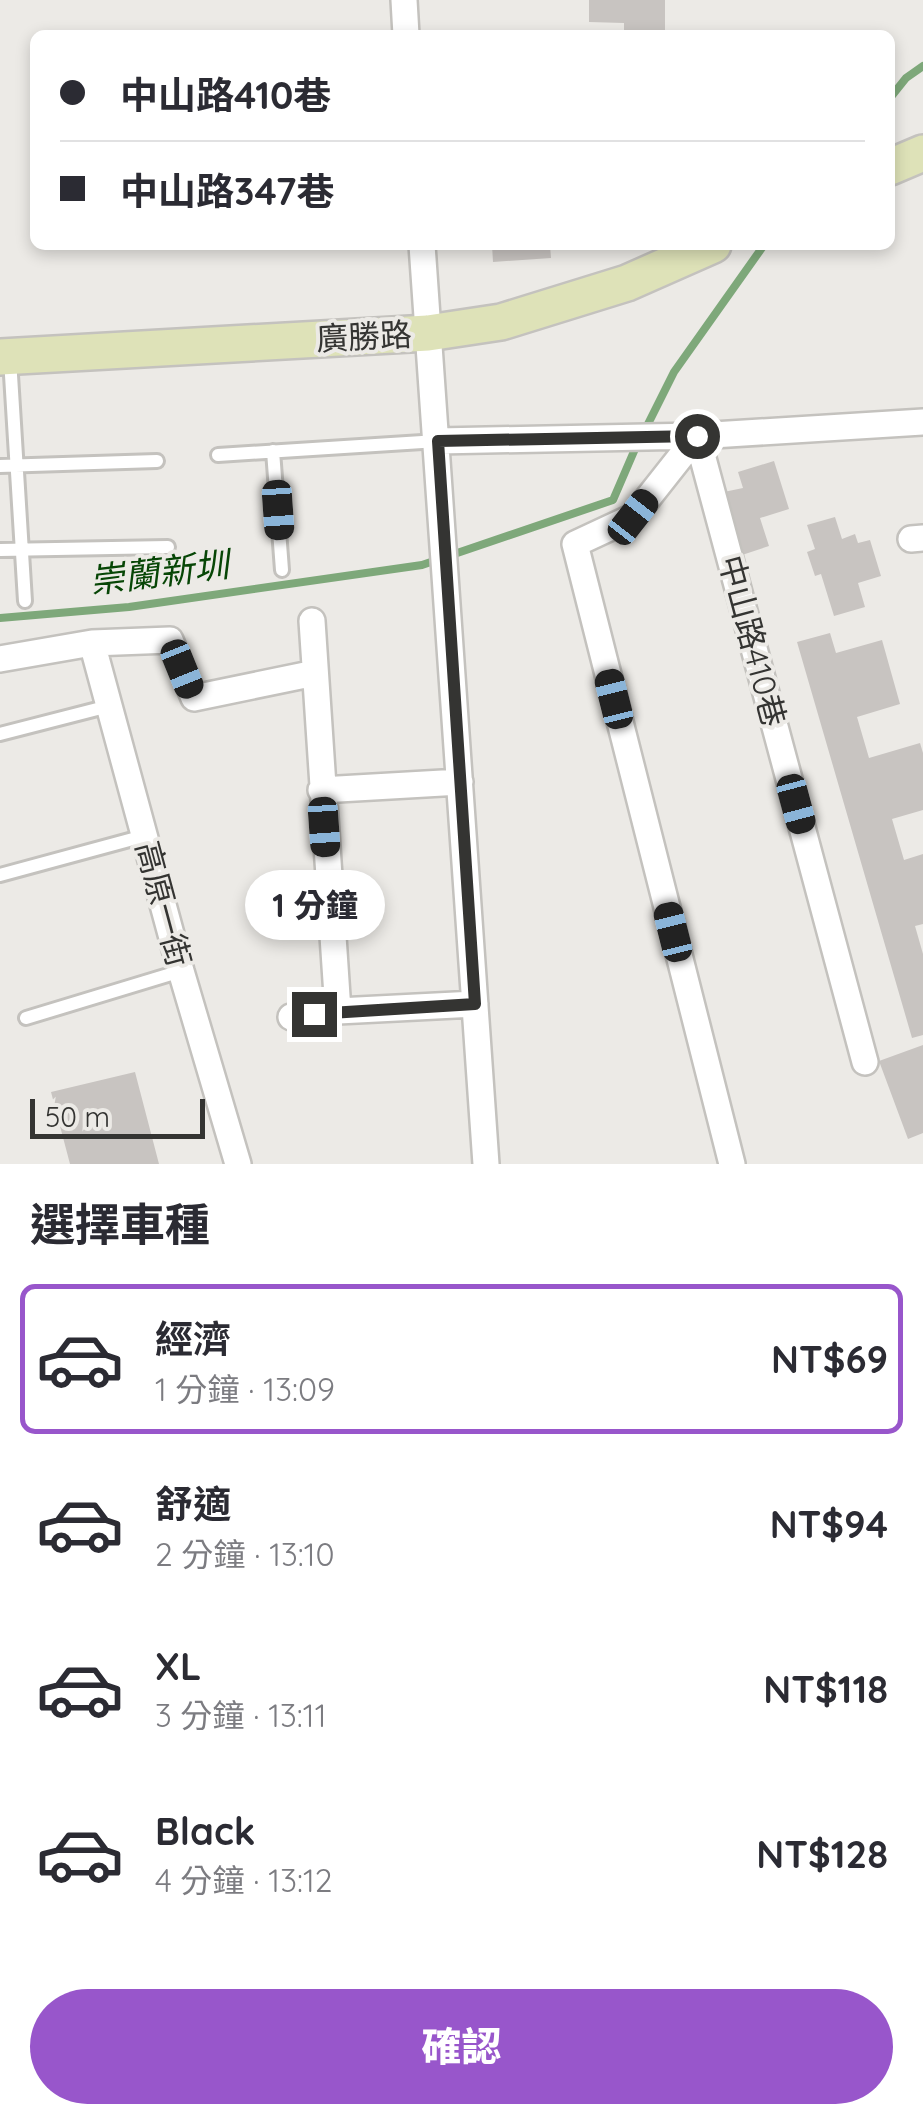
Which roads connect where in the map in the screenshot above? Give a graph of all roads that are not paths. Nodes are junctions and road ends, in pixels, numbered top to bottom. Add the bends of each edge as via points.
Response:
1 (404, 0) edge
2 (406, 30) edge
3 (923, 152) edge
4 (895, 165) edge
5 (422, 250) edge
6 (702, 250) edge
7 (428, 333) junction
8 (5, 356) edge
9 (923, 422) edge
10 (697, 436) junction
11 (438, 441) junction
12 (273, 451) junction
13 (218, 454) dead end
14 (157, 461) dead end
15 (0, 466) edge
16 (17, 466) junction
17 (168, 547) dead end
18 (0, 550) edge
19 (22, 550) junction
20 (282, 570) dead end
21 (26, 602) dead end
22 (312, 621) dead end
23 (92, 643) junction
24 (0, 659) edge
25 (315, 673) junction
26 (109, 706) junction
27 (0, 734) edge
28 (460, 782) junction
29 (321, 790) junction
30 (144, 836) junction
31 (0, 875) edge
32 (181, 971) junction
33 (475, 1004) junction
34 (338, 1011) junction
35 (291, 1017) dead end
36 (26, 1018) dead end
37 (865, 1062) dead end
38 (238, 1164) edge
39 (486, 1164) edge
40 (732, 1164) edge

1 - 2 street
3 - 4 street
5 - 7 street
6 - 7 street, 廣勝路 via 627,283 519,316
7 - 8 street, 廣勝路
7 - 11 street
8 - 16 lane
9 - 10 street
10 - 11 street
10 - 37 street, 中山路410巷
10 - 40 street via 633,517 575,544
11 - 12 lane
11 - 28 street
12 - 13 lane
12 - 20 lane
14 - 16 lane
15 - 16 lane
16 - 19 lane
17 - 19 lane
18 - 19 lane
19 - 21 lane
22 - 25 street
23 - 24 street
23 - 25 street via 170,640 194,698
23 - 26 street, 高原一街
25 - 29 street
26 - 27 lane
26 - 30 street, 高原一街
28 - 29 street
28 - 33 street
29 - 34 street
30 - 31 lane
30 - 32 street, 高原一街
32 - 36 lane
32 - 38 street, 高原一街
33 - 34 street
33 - 39 street
34 - 35 street

